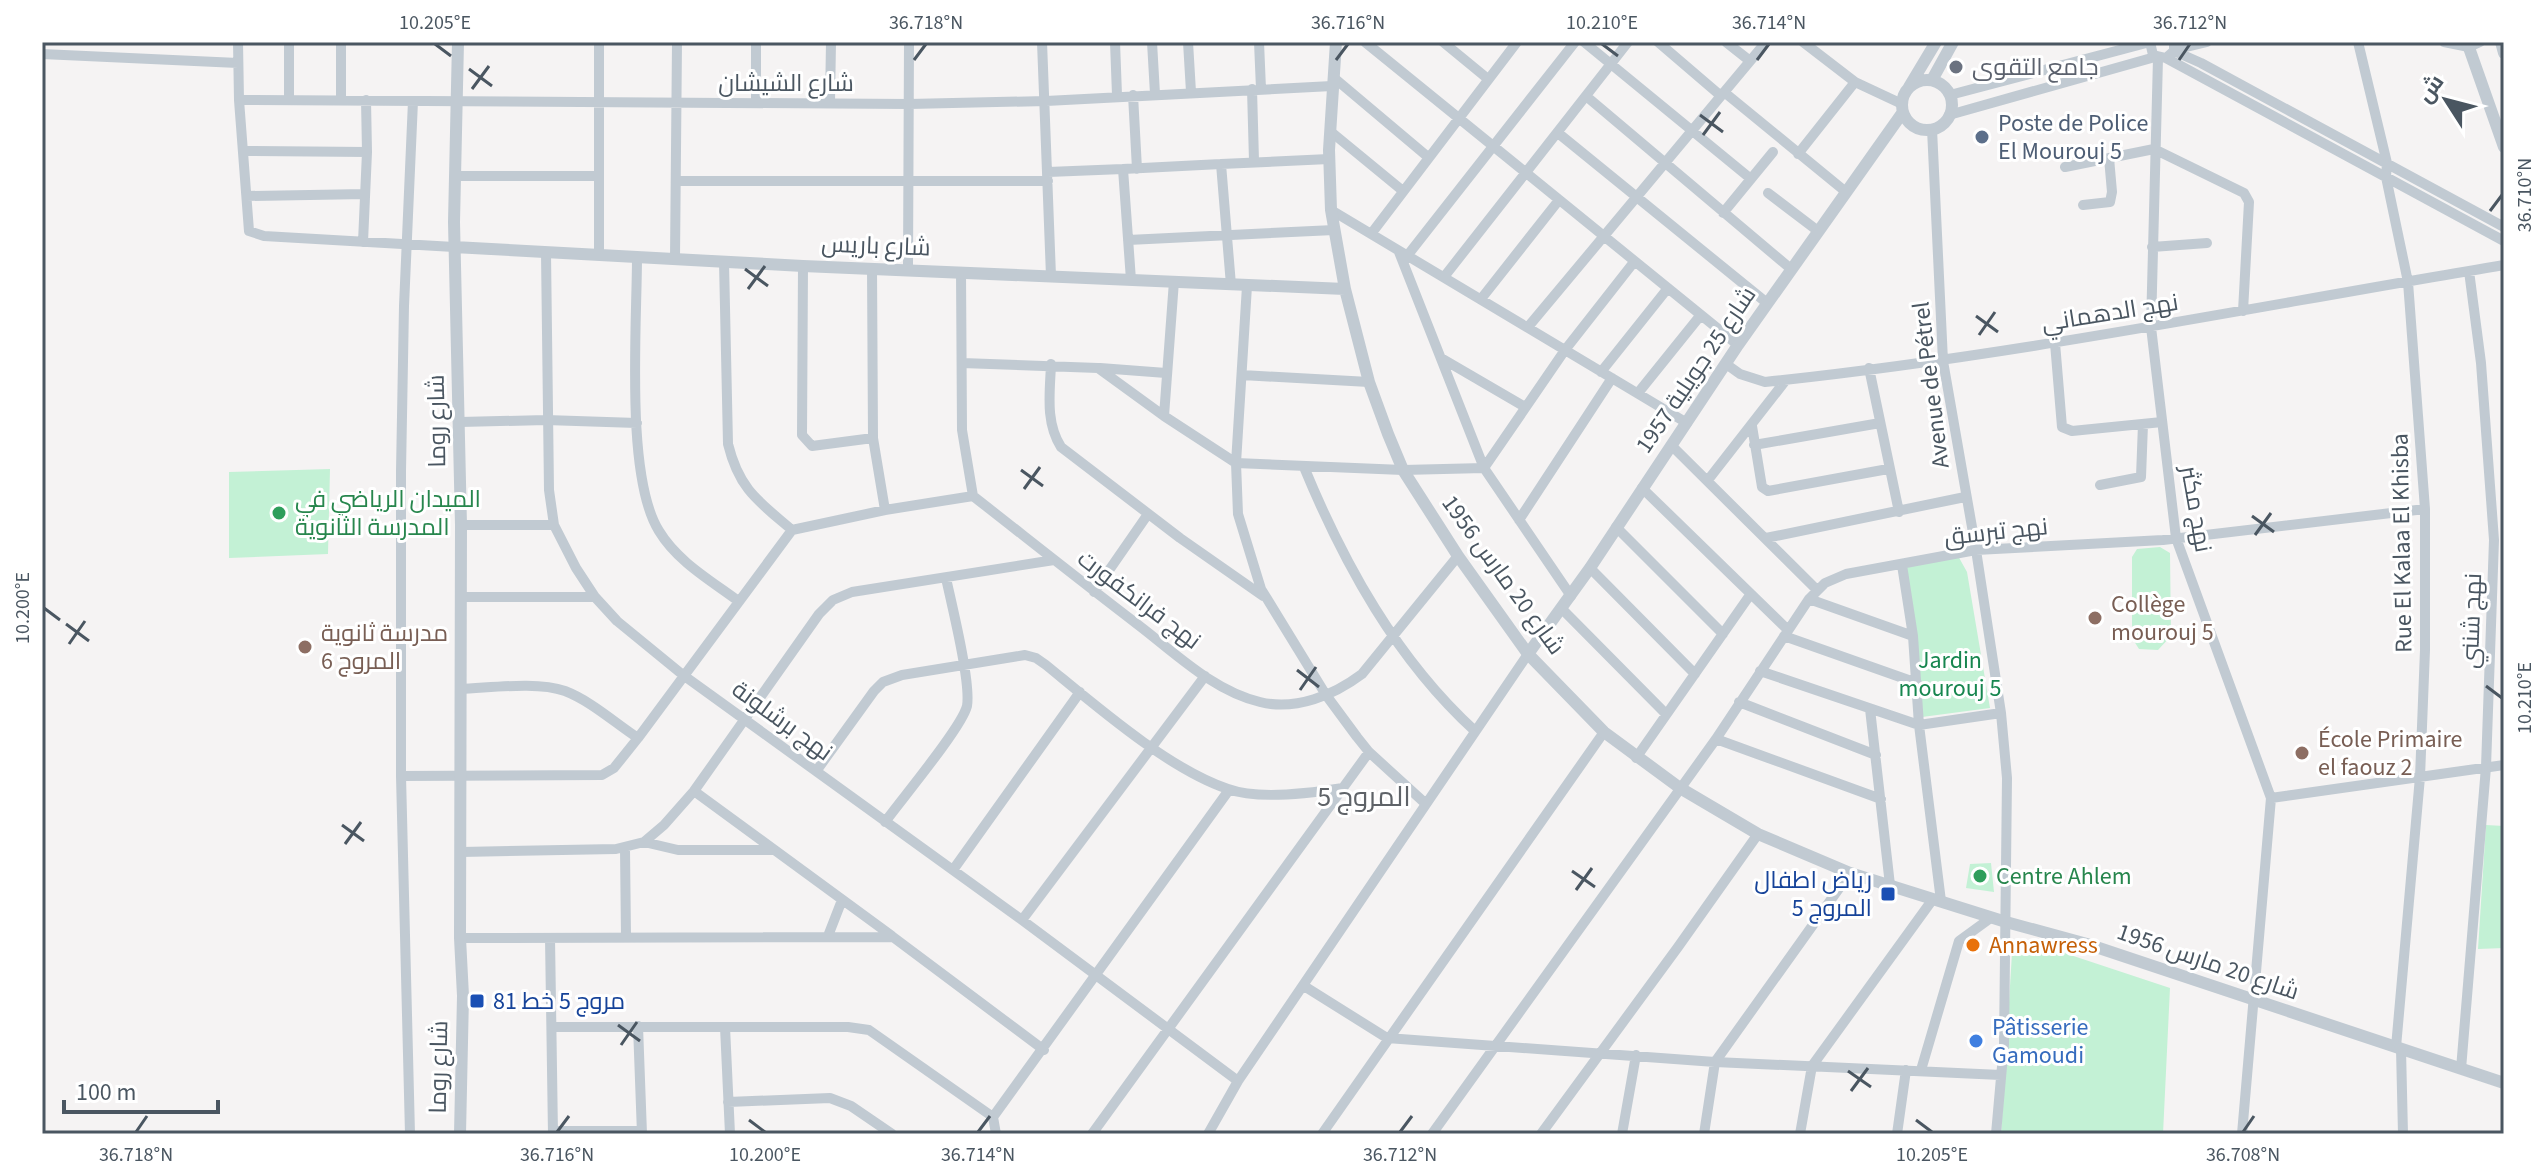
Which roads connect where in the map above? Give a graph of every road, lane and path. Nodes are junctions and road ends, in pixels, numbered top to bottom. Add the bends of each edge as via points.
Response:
1 (238, 42) edge
2 (289, 42) edge
3 (341, 42) edge
4 (458, 42) edge
5 (599, 42) edge
6 (677, 42) edge
7 (756, 42) edge
8 (831, 42) edge
9 (909, 42) edge
10 (1042, 42) edge
11 (1115, 42) edge
12 (1152, 42) edge
13 (1188, 42) edge
14 (1259, 42) edge
15 (1336, 42) edge
16 (1365, 42) edge
17 (1443, 42) edge
18 (1575, 42) edge
19 (1584, 42) edge
20 (1628, 42) edge
21 (1658, 42) edge
22 (1726, 42) edge
23 (1766, 42) edge
24 (1803, 42) edge
25 (1936, 42) edge
26 (1953, 42) edge
27 (2150, 42) edge
28 (2207, 42) edge
29 (2358, 42) edge
30 (2444, 42) edge
31 (2501, 42) edge
32 (1514, 43) edge
33 (2472, 44) edge
34 (2167, 53) edge
35 (2504, 53) edge
36 (42, 54) edge
37 (1750, 61) junction
38 (238, 63) junction
39 (1610, 65) junction
40 (1488, 79) junction
41 (1932, 80) junction
42 (1333, 81) junction
43 (1855, 82) junction
44 (1256, 89) junction
45 (1191, 92) junction
46 (1155, 94) junction
47 (1722, 94) junction
48 (1117, 95) junction
49 (1133, 95) junction
50 (1950, 95) junction
51 (1586, 96) junction
52 (289, 99) junction
53 (341, 99) junction
54 (239, 100) junction
55 (366, 100) junction
56 (413, 101) junction
57 (457, 101) junction
58 (1046, 101) junction
59 (830, 102) junction
60 (1904, 102) junction
61 (756, 103) junction
62 (599, 104) junction
63 (677, 104) junction
64 (909, 104) junction
65 (1949, 115) junction
66 (1457, 118) junction
67 (1932, 129) junction
68 (1692, 130) junction
69 (1330, 131) junction
70 (1558, 133) junction
71 (1494, 146) junction
72 (2504, 147) edge
73 (2154, 149) junction
74 (243, 151) junction
75 (367, 152) junction
76 (1773, 152) dead end
77 (1798, 154) junction
78 (1428, 157) junction
79 (2109, 158) junction
80 (1329, 159) junction
81 (1254, 161) junction
82 (1663, 163) junction
83 (2387, 163) junction
84 (1221, 164) junction
85 (2065, 167) dead end
86 (1123, 169) junction
87 (1137, 169) junction
88 (1527, 174) junction
89 (455, 176) junction
90 (597, 176) junction
91 (1048, 177) junction
92 (2386, 177) junction
93 (1751, 179) junction
94 (677, 181) junction
95 (908, 182) junction
96 (1403, 191) junction
97 (1846, 192) junction
98 (1768, 193) dead end
99 (365, 194) junction
100 (247, 196) junction
101 (1635, 197) junction
102 (1559, 200) junction
103 (2083, 205) dead end
104 (1331, 210) junction
105 (1723, 213) junction
106 (2504, 227) edge
107 (1334, 230) junction
108 (1818, 231) junction
109 (1371, 234) junction
110 (1227, 235) junction
111 (1602, 236) junction
112 (1128, 240) junction
113 (2504, 241) edge
114 (363, 242) junction
115 (2207, 243) dead end
116 (406, 244) junction
117 (454, 247) junction
118 (2152, 247) junction
119 (546, 253) junction
120 (1402, 253) junction
121 (599, 255) junction
122 (637, 257) junction
123 (675, 258) junction
124 (724, 262) junction
125 (1634, 262) junction
126 (2504, 265) edge
127 (803, 266) junction
128 (872, 268) junction
129 (908, 269) junction
130 (1791, 269) junction
131 (2469, 271) junction
132 (961, 272) junction
133 (1051, 276) junction
134 (1444, 277) junction
135 (1131, 280) junction
136 (1174, 281) junction
137 (2408, 282) junction
138 (1231, 285) junction
139 (1247, 286) junction
140 (1668, 288) junction
141 (1345, 289) junction
142 (1481, 299) junction
143 (1767, 303) junction
144 (2243, 311) junction
145 (1700, 316) junction
146 (1528, 327) junction
147 (2151, 327) junction
148 (2055, 343) junction
149 (1738, 345) junction
150 (1565, 350) junction
151 (1441, 358) junction
152 (1943, 361) junction
153 (962, 363) junction
154 (1051, 364) junction
155 (1726, 364) junction
156 (1098, 368) junction
157 (1869, 368) junction
158 (1601, 372) junction
159 (1166, 373) junction
160 (1242, 375) junction
161 (1612, 378) junction
162 (1786, 380) junction
163 (1369, 382) junction
164 (1638, 393) junction
165 (1525, 407) junction
166 (1164, 416) junction
167 (546, 420) junction
168 (460, 422) junction
169 (2162, 422) junction
170 (637, 423) junction
171 (1687, 423) junction
172 (1880, 423) junction
173 (2143, 424) junction
174 (1752, 426) junction
175 (873, 438) junction
176 (1754, 445) junction
177 (1672, 446) junction
178 (1236, 463) junction
179 (1304, 467) junction
180 (1484, 468) junction
181 (1888, 469) junction
182 (1403, 470) junction
183 (1708, 480) junction
184 (2100, 485) dead end
185 (1642, 488) junction
186 (973, 496) junction
187 (1965, 497) junction
188 (2425, 509) junction
189 (885, 510) junction
190 (1899, 512) junction
191 (1148, 514) junction
192 (1519, 520) junction
193 (461, 525) junction
194 (554, 525) junction
195 (1616, 527) junction
196 (792, 530) junction
197 (1766, 538) junction
198 (2176, 538) junction
199 (1976, 550) junction
200 (1458, 556) junction
201 (1054, 560) junction
202 (1902, 565) junction
203 (1590, 568) junction
204 (946, 578) junction
205 (1817, 590) junction
206 (1094, 592) junction
207 (1750, 595) junction
208 (1571, 596) junction
209 (461, 597) junction
210 (595, 597) junction
211 (1809, 599) junction
212 (737, 600) junction
213 (1268, 600) junction
214 (1562, 609) junction
215 (1786, 633) junction
216 (1723, 634) junction
217 (1913, 636) junction
218 (1394, 637) junction
219 (1528, 654) junction
220 (963, 664) junction
221 (1760, 671) junction
222 (1695, 674) junction
223 (683, 675) junction
224 (1205, 676) junction
225 (1917, 683) junction
226 (460, 689) junction
227 (1080, 692) junction
228 (1326, 695) junction
229 (1739, 702) junction
230 (1870, 709) junction
231 (2001, 713) junction
232 (1666, 714) junction
233 (746, 719) junction
234 (1919, 725) junction
235 (1475, 731) junction
236 (1604, 732) junction
237 (638, 738) junction
238 (1716, 739) junction
239 (1151, 747) junction
240 (1369, 752) junction
241 (1876, 755) junction
242 (1636, 758) junction
243 (2504, 765) edge
244 (2486, 767) junction
245 (817, 770) junction
246 (401, 776) junction
247 (460, 776) junction
248 (2420, 777) junction
249 (1343, 788) junction
250 (1680, 788) junction
251 (1229, 790) junction
252 (694, 791) junction
253 (1311, 793) junction
254 (2271, 798) junction
255 (1881, 799) junction
256 (1426, 804) junction
257 (1325, 812) junction
258 (885, 822) junction
259 (1758, 834) junction
260 (644, 842) junction
261 (625, 849) junction
262 (775, 850) junction
263 (461, 852) junction
264 (953, 870) junction
265 (1850, 873) junction
266 (1890, 885) junction
267 (842, 900) junction
268 (1937, 900) junction
269 (1992, 917) junction
270 (1022, 920) junction
271 (2006, 922) junction
272 (828, 936) junction
273 (626, 937) junction
274 (893, 937) junction
275 (460, 938) junction
276 (550, 938) junction
277 (1096, 976) junction
278 (1304, 986) junction
279 (2253, 1001) junction
280 (638, 1026) junction
281 (552, 1027) junction
282 (725, 1027) junction
283 (1167, 1029) junction
284 (1387, 1038) junction
285 (1494, 1046) junction
286 (2398, 1048) junction
287 (1044, 1050) junction
288 (1601, 1053) junction
289 (1636, 1055) junction
290 (1715, 1062) junction
291 (1812, 1066) junction
292 (2461, 1069) junction
293 (1906, 1070) junction
294 (1921, 1070) junction
295 (2001, 1075) junction
296 (1238, 1081) junction
297 (2504, 1083) edge
298 (728, 1102) junction
299 (993, 1117) junction
300 (642, 1132) edge
301 (553, 1133) edge
302 (410, 1134) edge
303 (460, 1134) edge
304 (730, 1134) edge
305 (892, 1134) edge
306 (996, 1134) edge
307 (1092, 1134) edge
308 (1208, 1134) edge
309 (1322, 1134) edge
310 (1432, 1134) edge
311 (1541, 1134) edge
312 (1622, 1134) edge
313 (1704, 1134) edge
314 (1800, 1134) edge
315 (1897, 1134) edge
316 (1996, 1134) edge
317 (2242, 1134) edge
318 (2403, 1134) edge

1 - 38 street
2 - 52 street
3 - 53 street
4 - 57 street, شارع روما
5 - 62 street
6 - 63 street
7 - 61 street
8 - 59 street
9 - 64 street
10 - 58 street
11 - 48 street
12 - 46 street
13 - 45 street
14 - 44 street
15 - 42 street, شارع 20 مارس 1956
16 - 66 street
17 - 40 street
18 - 71 street
19 - 39 street
20 - 39 street
21 - 47 street
22 - 37 street
23 - 37 street
24 - 43 street
25 - 60 street, شارع 25 جويلية 1957
26 - 41 street
27 - 34 street via 2151,52
27 - 50 street
28 - 34 street
29 - 83 street, Rue El Kalaa El Khisba
30 - 33 street
31 - 35 street
32 - 40 street
33 - 72 street
34 - 65 street
34 - 73 street, نهج مكثر
34 - 83 street
34 - 92 street
36 - 38 street
37 - 47 street
38 - 54 street
39 - 51 street
39 - 68 street
40 - 66 street
41 - 50 street
41 - 60 street via 1913,84
42 - 44 street, شارع الشيشان
42 - 69 street, شارع 20 مارس 1956
42 - 78 street
43 - 60 street
43 - 77 street
44 - 45 street, شارع الشيشان
44 - 81 street
45 - 46 street, شارع الشيشان
46 - 49 street, شارع الشيشان
47 - 68 street
47 - 77 street
48 - 49 street, شارع الشيشان
48 - 58 street, شارع الشيشان
49 - 87 street
50 - 65 street
51 - 70 street
51 - 82 street
52 - 53 street, شارع الشيشان
52 - 54 street, شارع الشيشان
53 - 55 street, شارع الشيشان
54 - 74 street
55 - 56 street, شارع الشيشان
55 - 75 street
56 - 57 street, شارع الشيشان
56 - 116 street
57 - 62 street, شارع الشيشان
57 - 89 street, شارع روما
58 - 64 street, شارع الشيشان
58 - 91 street
59 - 61 street, شارع الشيشان
59 - 64 street, شارع الشيشان
60 - 67 street via 1915,126
60 - 97 street, شارع 25 جويلية 1957
61 - 63 street, شارع الشيشان
62 - 63 street, شارع الشيشان
62 - 90 street
63 - 94 street
64 - 95 street
65 - 67 street
66 - 71 street
66 - 78 street
67 - 152 street, Avenue de Pétrel
68 - 82 street
68 - 93 street
69 - 80 street, شارع 20 مارس 1956
69 - 96 street
70 - 88 street
70 - 101 street
71 - 88 street
71 - 120 street
73 - 79 street
73 - 118 street, نهج مكثر
73 - 144 street via 2244,193 2249,202
74 - 75 street
74 - 100 street
75 - 99 street
76 - 93 street
77 - 97 street
78 - 96 street
79 - 85 street
79 - 103 street via 2110,202
80 - 81 street
80 - 104 street, شارع 20 مارس 1956
81 - 84 street
82 - 101 street
82 - 105 street
83 - 92 street, Rue El Kalaa El Khisba
83 - 106 street
84 - 87 street
84 - 110 street
86 - 87 street
86 - 91 street
86 - 112 street
88 - 102 street
88 - 134 street
89 - 90 street
89 - 117 street, شارع روما
90 - 121 street
91 - 95 street
91 - 133 street
92 - 113 street
92 - 137 street, Rue El Kalaa El Khisba
93 - 105 street
94 - 95 street
94 - 123 street
95 - 129 street
96 - 109 street
97 - 108 street, شارع 25 جويلية 1957
98 - 108 street
99 - 100 street
99 - 114 street
100 - 114 street, شارع باريس via 249,231
101 - 111 street
101 - 143 street
102 - 111 street
102 - 142 street
104 - 107 street, شارع 20 مارس 1956
104 - 109 street
105 - 130 street
107 - 110 street
107 - 141 street, شارع 20 مارس 1956
108 - 130 street, شارع 25 جويلية 1957
109 - 120 street
110 - 112 street
110 - 138 street
111 - 125 street
111 - 146 street
112 - 135 street
114 - 116 street, شارع باريس
115 - 118 street
116 - 117 street, شارع باريس
116 - 246 street
117 - 119 street, شارع باريس
117 - 168 street, شارع روما
118 - 147 street, نهج مكثر
119 - 121 street, شارع باريس
119 - 167 street, نهج برشلونة
120 - 134 street
120 - 151 street
121 - 122 street, شارع باريس
122 - 123 street, شارع باريس
122 - 170 street
123 - 124 street, شارع باريس
124 - 127 street, شارع باريس
124 - 196 street via 728,444 734,468 745,488
125 - 140 street
125 - 150 street
126 - 131 street, نهج الدهماني
127 - 128 street, شارع باريس
127 - 175 street via 802,435 812,446
128 - 129 street, شارع باريس
128 - 175 street
129 - 132 street, شارع باريس
130 - 143 street, شارع 25 جويلية 1957
131 - 137 street, نهج الدهماني
131 - 244 street, نهج شنني via 2494,540
132 - 133 street, شارع باريس
132 - 153 street
133 - 135 street, شارع باريس
134 - 142 street
135 - 136 street, شارع باريس
136 - 138 street, شارع باريس
136 - 159 street
137 - 144 street, نهج الدهماني
137 - 188 street, Rue El Kalaa El Khisba
138 - 139 street, شارع باريس
139 - 141 street, شارع باريس
139 - 160 street
140 - 145 street
140 - 158 street
141 - 163 street, شارع 20 مارس 1956
142 - 146 street
143 - 149 street, شارع 25 جويلية 1957
144 - 147 street, نهج الدهماني
145 - 149 street
145 - 164 street
146 - 150 street
147 - 148 street, نهج الدهماني
147 - 169 street, نهج مكثر
148 - 152 street, نهج الدهماني
148 - 173 street via 2062,427 2072,431
149 - 155 street, شارع 25 جويلية 1957
150 - 158 street
150 - 165 street
151 - 165 street
151 - 180 street
152 - 157 street, نهج الدهماني
152 - 187 street, Avenue de Pétrel
153 - 154 street
153 - 186 street via 962,430
154 - 156 street
154 - 191 street via 1050,421 1061,447
155 - 162 street, نهج الدهماني via 1753,379
155 - 171 street, شارع 25 جويلية 1957
156 - 159 street
156 - 166 street
157 - 162 street, نهج الدهماني
157 - 172 street
158 - 161 street
159 - 166 street
160 - 163 street
160 - 178 street
161 - 164 street
161 - 192 street
162 - 174 street
163 - 182 street, شارع 20 مارس 1956
164 - 171 street
165 - 180 street
166 - 178 street
167 - 168 street
167 - 170 street
167 - 194 street, نهج برشلونة
168 - 193 street, شارع روما
169 - 173 street
169 - 198 street, نهج مكثر
170 - 212 street via 642,482 657,530 671,548
171 - 177 street, شارع 25 جويلية 1957
172 - 176 street
172 - 181 street
173 - 184 street via 2141,477
174 - 176 street
174 - 183 street
175 - 189 street
176 - 181 street via 1762,487 1774,491
177 - 183 street
177 - 185 street, شارع 25 جويلية 1957
178 - 179 street
178 - 213 street via 1238,514
179 - 182 street
179 - 218 street via 1345,558
180 - 182 street
180 - 192 street
181 - 190 street
182 - 200 street, شارع 20 مارس 1956
183 - 197 street
185 - 195 street, شارع 25 جويلية 1957
185 - 207 street
186 - 189 street
186 - 201 street, نهج فرانكفورت
187 - 190 street
187 - 199 street, Avenue de Pétrel
188 - 198 street, نهج تبرسق
188 - 248 street, Rue El Kalaa El Khisba
189 - 196 street
190 - 197 street
191 - 206 street
191 - 213 street
192 - 208 street
193 - 194 street
193 - 209 street, شارع روما
194 - 210 street, نهج برشلونة
195 - 203 street, شارع 25 جويلية 1957
195 - 216 street
196 - 212 street
197 - 205 street
198 - 199 street, نهج تبرسق
198 - 254 street, نهج مكثر
199 - 202 street, نهج تبرسق
199 - 231 street, Avenue de Pétrel
200 - 218 street, نهج فرانكفورت
200 - 219 street, شارع 20 مارس 1956
201 - 204 street
201 - 206 street, نهج فرانكفورت
202 - 205 street, نهج تبرسق via 1846,574
202 - 217 street
203 - 208 street, شارع 25 جويلية 1957
203 - 222 street
204 - 220 street
204 - 233 street via 852,592 833,600
205 - 211 street, نهج تبرسق
206 - 224 street, نهج فرانكفورت
207 - 215 street
207 - 216 street
208 - 214 street, شارع 25 جويلية 1957
209 - 210 street
209 - 226 street, شارع روما
210 - 223 street, نهج برشلونة
211 - 215 street, نهج تبرسق
211 - 217 street
212 - 223 street
213 - 228 street
214 - 219 street, شارع 25 جويلية 1957
214 - 232 street
215 - 221 street, نهج تبرسق
215 - 225 street
216 - 222 street
217 - 225 street
218 - 228 street, نهج فرانكفورت via 1362,674
218 - 235 street
219 - 235 street
219 - 236 street, شارع 20 مارس 1956
220 - 227 street via 1030,656
220 - 245 street via 883,682
220 - 258 street via 966,709
221 - 229 street, نهج تبرسق
221 - 230 street
222 - 232 street
223 - 233 street, نهج برشلونة
223 - 237 street
224 - 228 street, نهج فرانكفورت via 1260,702 1286,704
224 - 239 street
225 - 234 street
226 - 237 street via 558,689
226 - 247 street, شارع روما
227 - 239 street
227 - 264 street
228 - 240 street
229 - 238 street, نهج تبرسق
229 - 241 street
230 - 234 street
230 - 241 street
231 - 234 street
231 - 271 street, Avenue de Pétrel via 2007,778
232 - 242 street
233 - 245 street, نهج برشلونة
233 - 252 street
234 - 268 street
235 - 256 street
236 - 242 street, شارع 20 مارس 1956
236 - 284 street
237 - 247 street via 602,775
238 - 250 street, نهج تبرسق
238 - 255 street
239 - 251 street
239 - 270 street
240 - 249 street
240 - 256 street
241 - 255 street
242 - 250 street, شارع 20 مارس 1956
243 - 244 street
244 - 248 street
244 - 292 street, نهج شنني
245 - 258 street, نهج برشلونة
246 - 247 street
246 - 302 street
247 - 263 street, شارع روما
248 - 254 street
248 - 286 street, Rue El Kalaa El Khisba
249 - 253 street
249 - 257 street
250 - 259 street, شارع 20 مارس 1956
250 - 285 street, نهج تبرسق
251 - 253 street
251 - 277 street
252 - 260 street
252 - 262 street
253 - 257 street
254 - 279 street, نهج مكثر
255 - 266 street
256 - 278 street
257 - 283 street
258 - 264 street, نهج برشلونة
259 - 265 street, شارع 20 مارس 1956
259 - 288 street
260 - 261 street
260 - 262 street via 678,850
261 - 263 street
261 - 273 street
262 - 267 street
263 - 275 street, شارع روما
264 - 270 street, نهج برشلونة
265 - 266 street, شارع 20 مارس 1956
265 - 290 street
266 - 268 street, شارع 20 مارس 1956
267 - 272 street
267 - 274 street
268 - 269 street, شارع 20 مارس 1956
268 - 291 street
269 - 271 street, شارع 20 مارس 1956
269 - 294 street via 1959,941
270 - 277 street, نهج برشلونة
271 - 279 street, شارع 20 مارس 1956
271 - 295 street, Avenue de Pétrel
272 - 273 street
272 - 274 street
273 - 276 street
274 - 287 street
275 - 276 street
275 - 303 street, شارع روما
276 - 281 street
277 - 283 street, نهج برشلونة
277 - 287 street
278 - 284 street
278 - 296 street
279 - 286 street, شارع 20 مارس 1956
279 - 317 street, نهج مكثر
280 - 281 street
280 - 282 street
280 - 300 street
281 - 301 street
282 - 298 street
282 - 299 street via 869,1030
283 - 296 street, نهج برشلونة
283 - 307 street
284 - 285 street
284 - 309 street
285 - 288 street
285 - 310 street, نهج تبرسق
286 - 292 street, شارع 20 مارس 1956
286 - 318 street, Rue El Kalaa El Khisba
287 - 299 street
288 - 289 street
288 - 311 street
289 - 290 street
289 - 312 street
290 - 291 street
290 - 313 street
291 - 293 street
291 - 314 street
292 - 297 street, شارع 20 مارس 1956
293 - 294 street
293 - 315 street
294 - 295 street
295 - 316 street, Avenue de Pétrel
296 - 308 street
298 - 304 street
298 - 305 street via 830,1098
299 - 306 street
300 - 301 street

